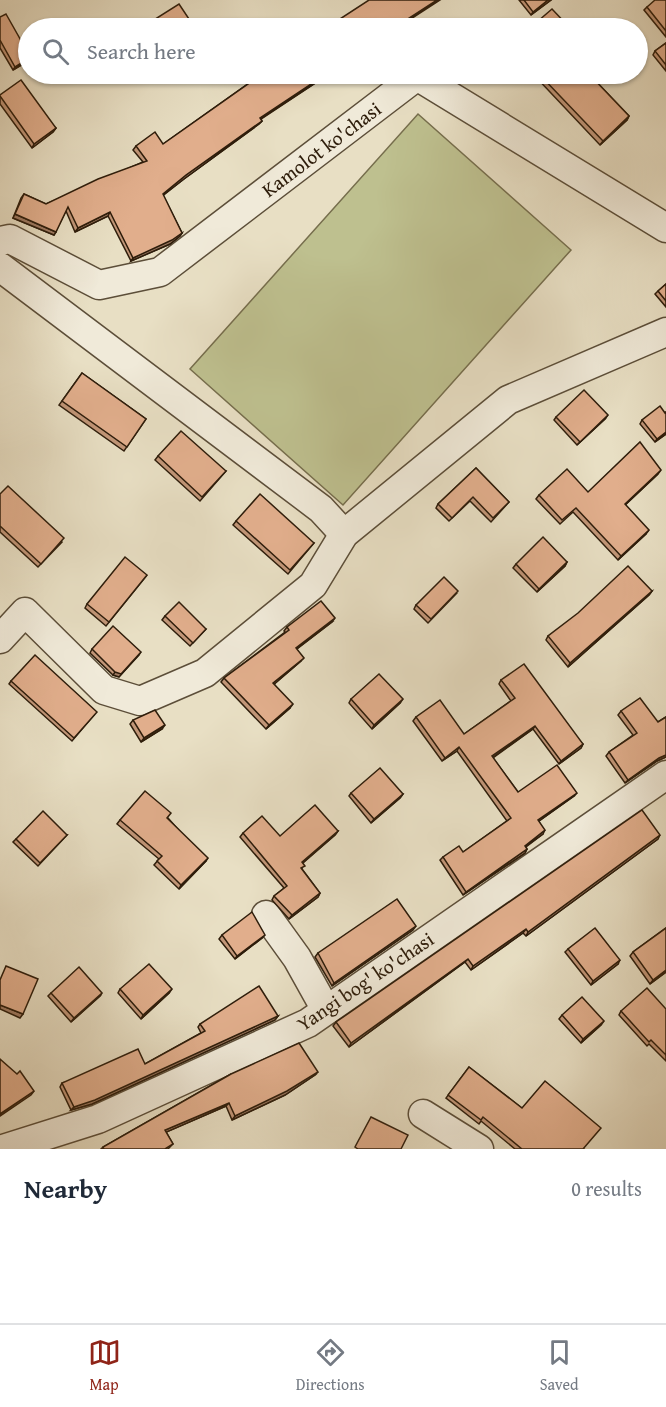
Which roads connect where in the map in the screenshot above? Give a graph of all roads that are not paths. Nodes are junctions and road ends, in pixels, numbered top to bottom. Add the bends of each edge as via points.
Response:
1 (407, 84) edge
2 (430, 84) edge
3 (666, 228) edge
4 (0, 241) edge
5 (0, 267) edge
6 (666, 332) edge
7 (344, 534) junction
8 (0, 639) edge
9 (666, 775) edge
10 (266, 915) dead end
11 (326, 1010) junction
12 (423, 1114) dead end
13 (3, 1149) edge
14 (479, 1149) edge

1 - 4 street, Kamolot ko'chasi via 160,272 99,285 10,239
2 - 3 street, Kamolot ko'chasi
5 - 7 street via 321,509
6 - 7 street via 508,400
7 - 8 street via 313,585 295,600 205,673 140,701 104,690 25,612
9 - 11 street, Yangi bog' ko'chasi
10 - 11 street via 297,958
11 - 13 street, Yangi bog' ko'chasi via 308,1023 98,1119
12 - 14 street

